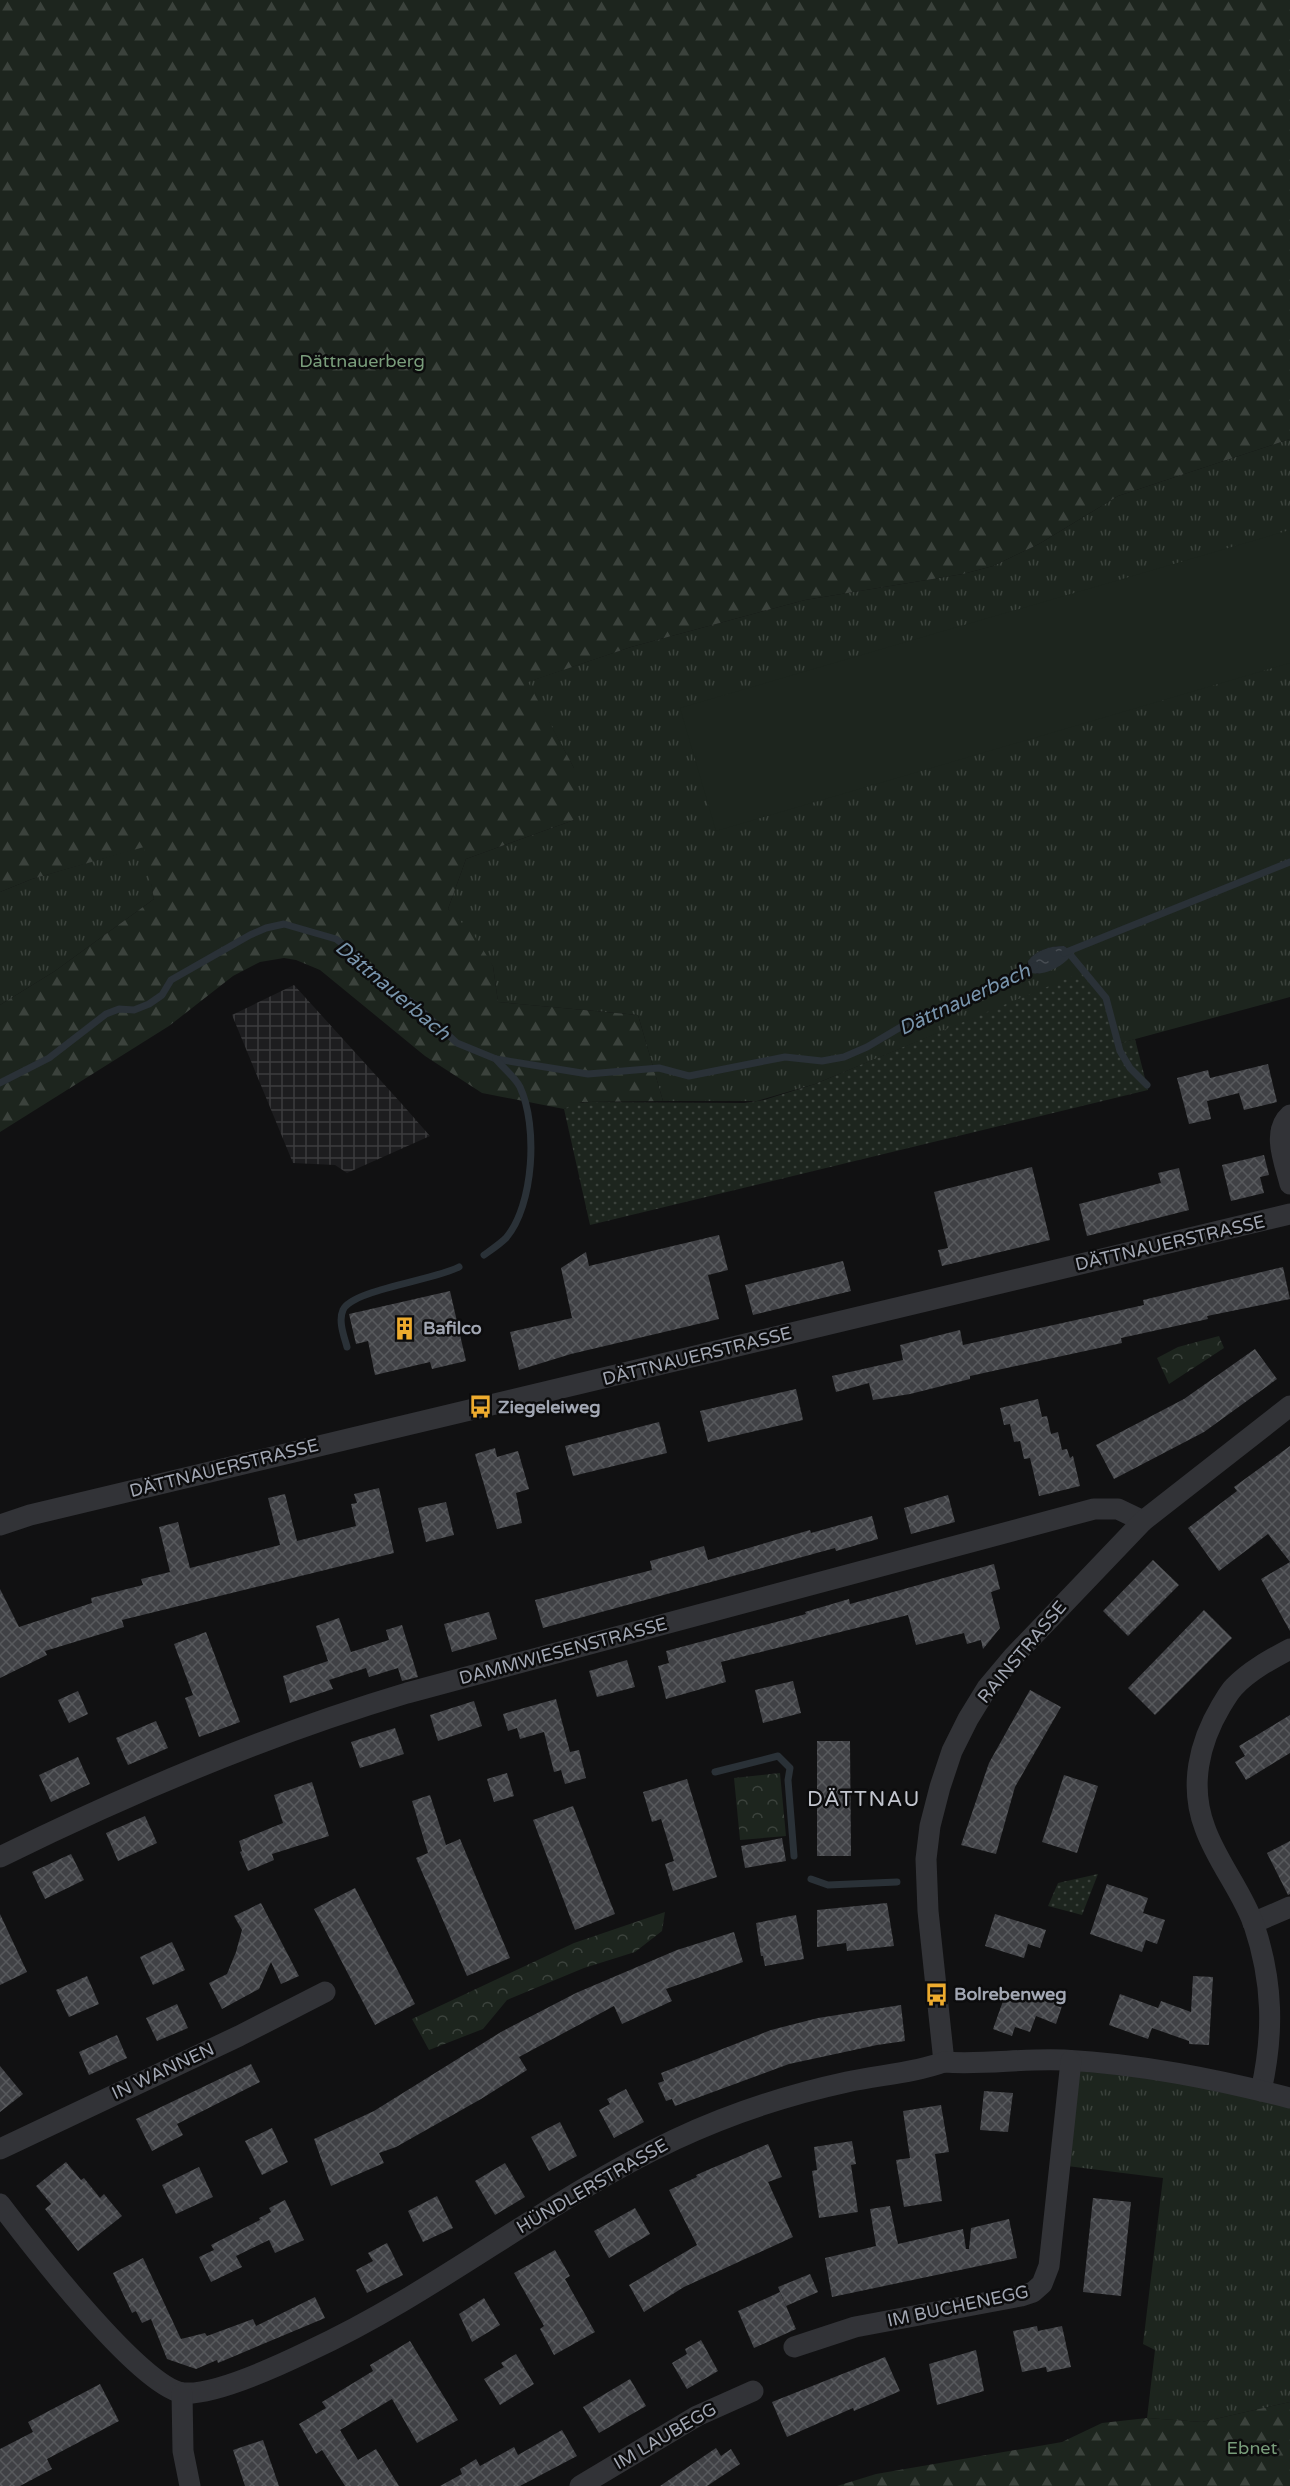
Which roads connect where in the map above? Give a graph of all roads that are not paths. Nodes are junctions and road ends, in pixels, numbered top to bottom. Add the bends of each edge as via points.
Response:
1 (1290, 1115) edge
2 (1290, 1184) edge
3 (1290, 1214) edge
4 (1290, 1406) edge
5 (1143, 1521) junction
6 (0, 1525) edge
7 (1290, 1649) edge
8 (0, 1857) edge
9 (1290, 1907) edge
10 (1253, 1923) junction
11 (325, 1992) dead end
12 (1071, 2061) junction
13 (944, 2062) junction
14 (1261, 2091) junction
15 (1290, 2098) edge
16 (0, 2149) edge
17 (0, 2204) edge
18 (794, 2347) dead end
19 (753, 2391) dead end
20 (182, 2393) junction
21 (190, 2486) edge
22 (580, 2486) edge

1 - 2 street via 1282,1125 1281,1138
3 - 6 street, DÄTTNAUERSTRASSE
4 - 5 street, RAINSTRASSE
5 - 8 street, DAMMWIESENSTRASSE via 1118,1509 1094,1509 407,1693 311,1723 209,1763
5 - 13 street, RAINSTRASSE via 998,1675 968,1719 950,1759 934,1806 926,1859
7 - 10 street via 1233,1688 1210,1725 1198,1760 1196,1790 1204,1826
9 - 10 street
10 - 14 street via 1271,1999 1270,2041
11 - 16 street, IN WANNEN
12 - 13 street, HÜNDLERSTRASSE
12 - 14 street, HÜNDLERSTRASSE via 1162,2070
12 - 18 street, IM BUCHENEGG via 1049,2266 1038,2288 1021,2296 847,2329
13 - 20 street, HÜNDLERSTRASSE via 804,2092 699,2128 554,2206 336,2339 260,2374
14 - 15 street, HÜNDLERSTRASSE
17 - 20 street via 106,2333 155,2380
19 - 22 street, IM LAUBEGG via 697,2416
20 - 21 street via 183,2451

